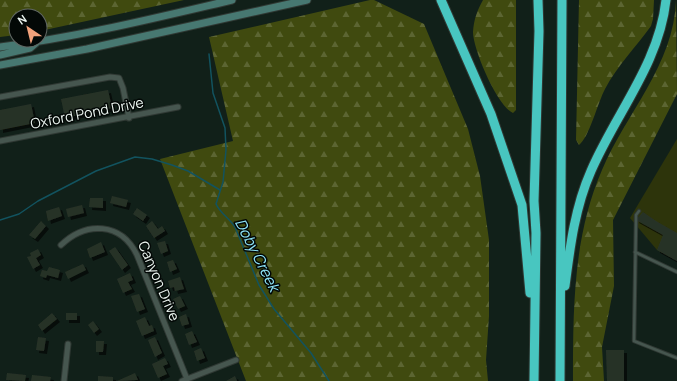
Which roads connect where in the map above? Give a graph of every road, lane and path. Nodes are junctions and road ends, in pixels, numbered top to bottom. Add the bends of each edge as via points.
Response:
1 (232, 0) edge
2 (307, 0) edge
3 (442, 0) edge
4 (538, 0) edge
5 (562, 0) edge
6 (666, 0) edge
7 (48, 40) edge
8 (30, 48) edge
9 (0, 54) edge
10 (0, 65) edge
11 (0, 97) edge
12 (178, 107) dead end
13 (129, 118) junction
14 (0, 141) edge
15 (639, 211) dead end
16 (61, 245) dead end
17 (635, 252) junction
18 (677, 272) edge
19 (560, 321) junction
20 (534, 326) junction
21 (68, 344) dead end
22 (677, 358) edge
23 (236, 360) dead end
24 (185, 380) edge
25 (64, 381) edge
26 (534, 381) edge
27 (560, 381) edge

1 - 7 main road
2 - 10 main road via 94,48
3 - 20 highway via 491,114 522,205
4 - 20 highway
5 - 19 highway
6 - 19 highway via 653,54 608,136 586,185 570,244
8 - 9 main road
11 - 13 street via 110,77 119,78
12 - 13 street, Oxford Pond Drive
13 - 14 street, Oxford Pond Drive
15 - 17 lane via 636,216
16 - 24 street, Canyon Drive via 74,235 101,228 113,230 130,241
17 - 18 lane
17 - 22 lane via 634,341
19 - 27 highway
20 - 26 highway
21 - 25 street
23 - 24 street

